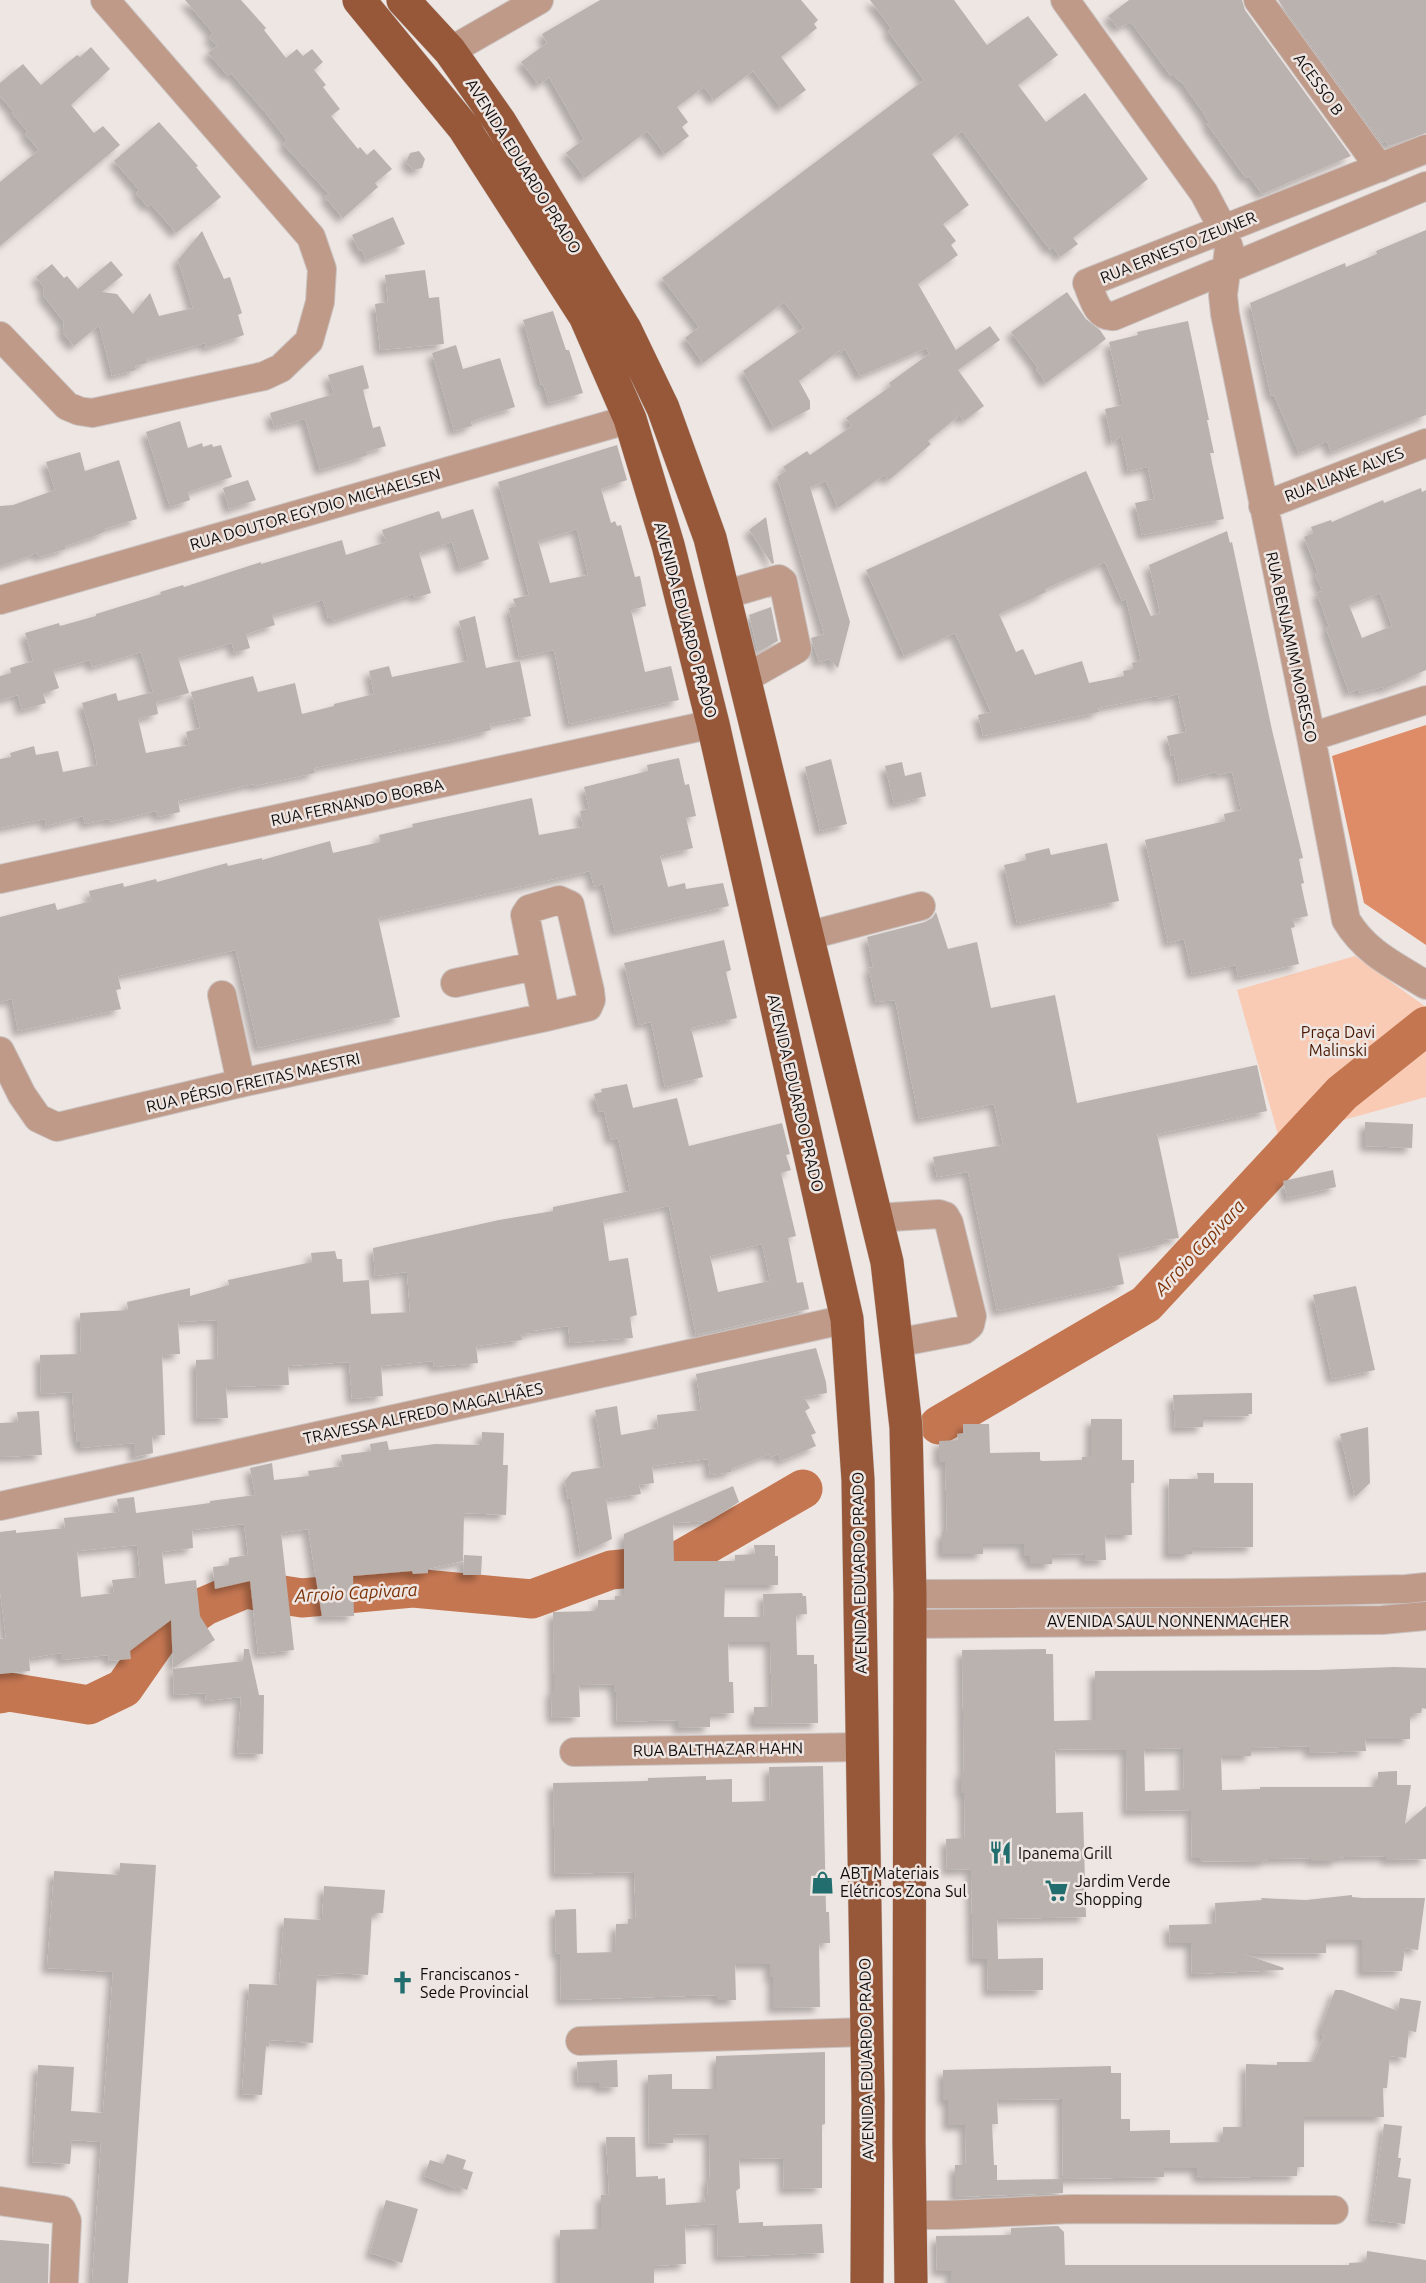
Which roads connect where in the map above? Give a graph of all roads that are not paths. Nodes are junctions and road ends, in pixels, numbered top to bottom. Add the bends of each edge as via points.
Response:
1 (105, 0) edge
2 (359, 0) edge
3 (403, 0) edge
4 (539, 0) edge
5 (1065, 0) edge
6 (1258, 0) edge
7 (450, 51) junction
8 (419, 73) junction
9 (1426, 149) edge
10 (1380, 168) junction
11 (1426, 186) edge
12 (1224, 229) junction
13 (1226, 271) junction
14 (0, 336) edge
15 (630, 419) junction
16 (1426, 443) edge
17 (1263, 506) junction
18 (724, 595) junction
19 (0, 600) edge
20 (744, 679) junction
21 (1426, 700) edge
22 (713, 724) junction
23 (1311, 737) junction
24 (0, 879) edge
25 (921, 906) dead end
26 (807, 936) junction
27 (534, 966) junction
28 (455, 983) dead end
29 (1426, 985) edge
30 (222, 994) dead end
31 (546, 1017) junction
32 (0, 1051) edge
33 (241, 1083) junction
34 (876, 1218) junction
35 (847, 1319) junction
36 (896, 1343) junction
37 (0, 1506) edge
38 (1426, 1587) edge
39 (1089, 1593) junction
40 (1144, 1593) junction
41 (910, 1609) junction
42 (1426, 1616) edge
43 (1143, 1621) junction
44 (1089, 1622) junction
45 (860, 1656) junction
46 (862, 1747) junction
47 (574, 1752) dead end
48 (866, 2032) junction
49 (579, 2041) dead end
50 (868, 2097) junction
51 (909, 2141) junction
52 (0, 2201) edge
53 (1334, 2210) dead end
54 (910, 2215) junction
55 (64, 2283) edge
56 (867, 2283) edge
57 (911, 2283) edge

1 - 14 street via 311,237 322,269 320,302 309,341 281,368 264,376 92,413 67,405
2 - 7 main road via 411,36
2 - 8 main road, AVENIDA EDUARDO PRADO
3 - 7 main road, AVENIDA EDUARDO PRADO
4 - 7 street
5 - 12 street via 1204,193
6 - 10 street, ACESSO B
7 - 8 main road
7 - 18 main road, AVENIDA EDUARDO PRADO via 500,122 625,329 663,408 710,538
8 - 15 main road, AVENIDA EDUARDO PRADO via 464,128 585,316
9 - 10 street, RUA ERNESTO ZEUNER
10 - 12 street, RUA ERNESTO ZEUNER
11 - 13 street, RUA ERNESTO ZEUNER
12 - 13 street, RUA BENJAMIM MORESCO via 1229,248
12 - 13 street, RUA ERNESTO ZEUNER via 1087,283 1098,309 1108,317
13 - 17 street, RUA BENJAMIM MORESCO via 1225,314
15 - 19 street, RUA DOUTOR EGYDIO MICHAELSEN
15 - 22 main road, AVENIDA EDUARDO PRADO via 668,545
16 - 17 street, RUA LIANE ALVES
17 - 23 street, RUA BENJAMIM MORESCO
18 - 20 main road, AVENIDA EDUARDO PRADO
18 - 20 street via 779,579 783,582 797,649
20 - 26 main road, AVENIDA EDUARDO PRADO
21 - 23 street
22 - 24 street, RUA FERNANDO BORBA
22 - 35 main road, AVENIDA EDUARDO PRADO
23 - 29 street, RUA BENJAMIM MORESCO via 1346,920 1368,949
25 - 26 street
26 - 34 main road, AVENIDA EDUARDO PRADO
27 - 28 street
27 - 31 street, RUA PÉRSIO FREITAS MAESTRI
27 - 31 street, RUA PÉRSIO FREITAS MAESTRI via 525,915 529,909 564,901 570,905 591,1000 588,1007
30 - 33 street
31 - 33 street, RUA PÉRSIO FREITAS MAESTRI
32 - 33 street, RUA PÉRSIO FREITAS MAESTRI via 38,1118 57,1127
34 - 36 main road, AVENIDA EDUARDO PRADO via 887,1262
34 - 36 street via 945,1216 972,1316 964,1330
35 - 37 street, TRAVESSA ALFREDO MAGALHÃES
35 - 45 main road, AVENIDA EDUARDO PRADO via 858,1480
36 - 41 main road, AVENIDA EDUARDO PRADO via 906,1427
38 - 40 street, AVENIDA SAUL NONNENMACHER
39 - 40 street, AVENIDA SAUL NONNENMACHER
39 - 41 street, AVENIDA SAUL NONNENMACHER
39 - 44 street
40 - 43 street
41 - 44 street, AVENIDA SAUL NONNENMACHER
41 - 45 main road via 892,1603 870,1629
41 - 51 main road, AVENIDA EDUARDO PRADO
42 - 43 street, AVENIDA SAUL NONNENMACHER via 1382,1620
43 - 44 street, AVENIDA SAUL NONNENMACHER
45 - 46 main road, AVENIDA EDUARDO PRADO
46 - 47 street, RUA BALTHAZAR HAHN
46 - 48 main road, AVENIDA EDUARDO PRADO
48 - 49 street
48 - 50 main road, AVENIDA EDUARDO PRADO
50 - 51 main road via 875,2124 881,2131
50 - 56 main road, AVENIDA EDUARDO PRADO
51 - 54 main road, AVENIDA EDUARDO PRADO
52 - 55 street via 62,2210 67,2221
53 - 54 street via 1071,2210
54 - 57 main road, AVENIDA EDUARDO PRADO

